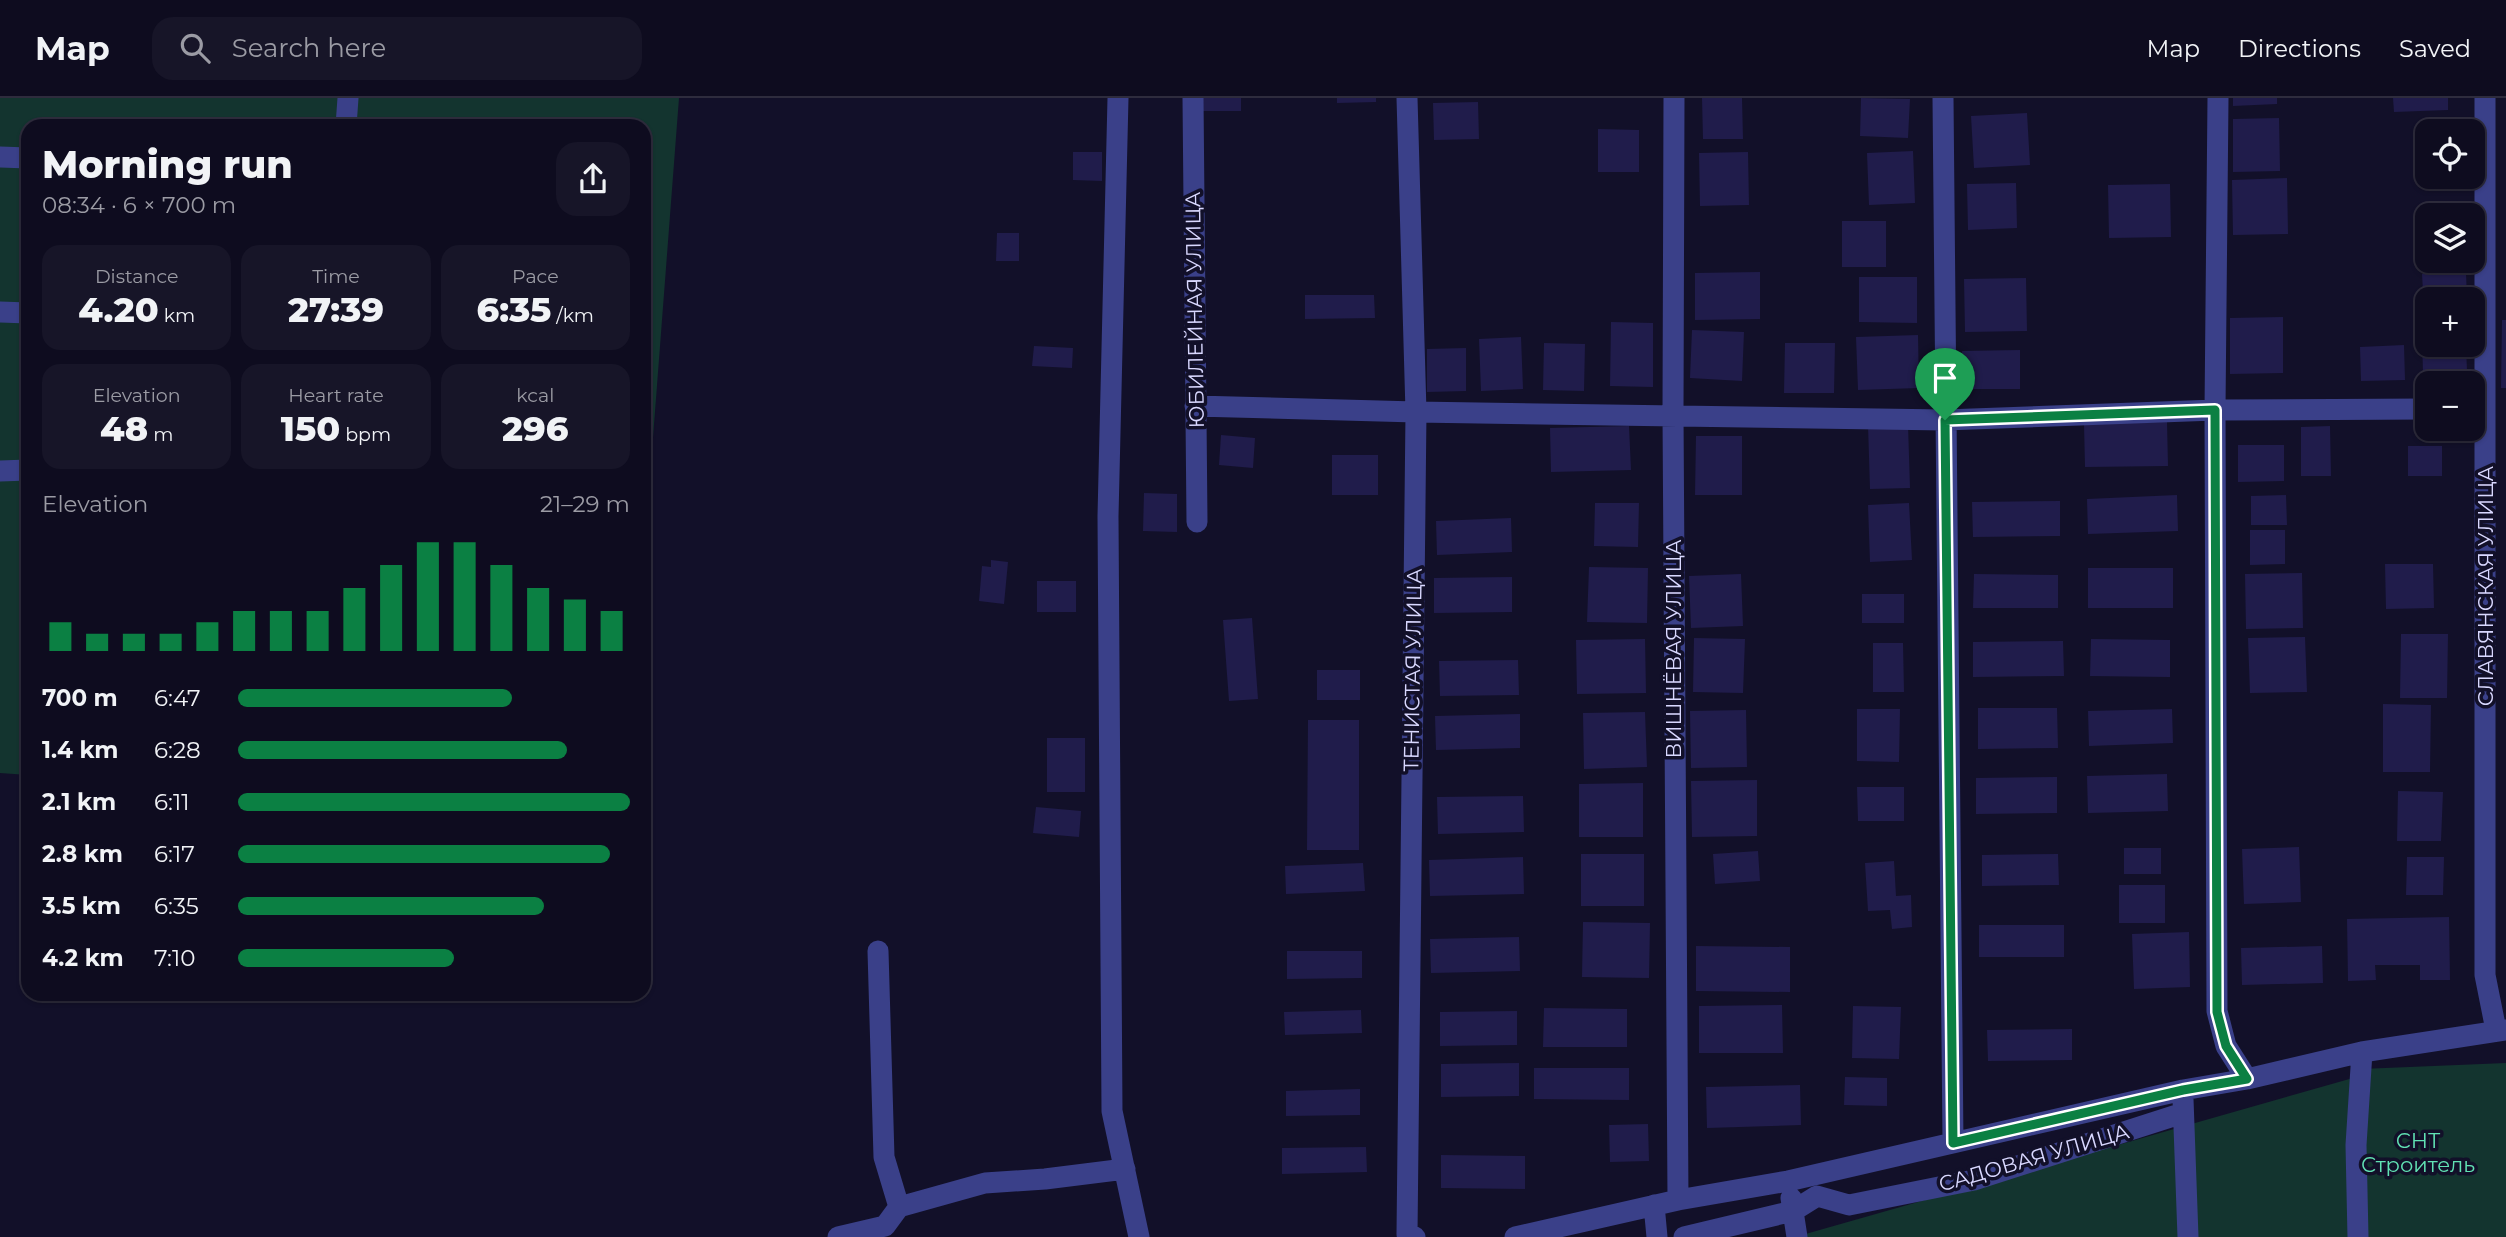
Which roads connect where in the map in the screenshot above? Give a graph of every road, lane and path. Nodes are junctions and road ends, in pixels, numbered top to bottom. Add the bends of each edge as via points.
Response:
1 (348, 98) edge
2 (1118, 98) edge
3 (1193, 98) edge
4 (1407, 98) edge
5 (1674, 98) edge
6 (1943, 98) edge
7 (2218, 98) edge
8 (2485, 98) edge
9 (346, 119) edge
10 (0, 158) edge
11 (21, 158) edge
12 (0, 312) edge
13 (21, 313) edge
14 (1195, 406) junction
15 (2415, 409) edge
16 (2488, 409) edge
17 (2215, 410) junction
18 (1416, 412) junction
19 (1672, 414) junction
20 (1945, 420) junction
21 (21, 470) edge
22 (0, 471) edge
23 (1197, 522) dead end
24 (878, 951) dead end
25 (2501, 1030) edge
26 (2362, 1052) junction
27 (2247, 1079) junction
28 (2183, 1090) junction
29 (2183, 1112) junction
30 (1953, 1143) junction
31 (1125, 1169) junction
32 (1788, 1181) junction
33 (1678, 1200) junction
34 (1654, 1205) junction
35 (899, 1208) junction
36 (1793, 1210) junction
37 (838, 1237) edge
38 (1139, 1237) edge
39 (1415, 1237) edge
40 (1515, 1237) edge
41 (1657, 1237) edge
42 (1684, 1237) edge
43 (1797, 1237) edge
44 (2188, 1237) edge
45 (2358, 1237) edge

1 - 9 street
2 - 31 street via 1108,544 1112,1111
3 - 14 street, ЮБИЛЕЙНАЯ УЛИЦА
4 - 18 street, ТЕНИСТАЯ УЛИЦА
5 - 19 street, ВИШНЁВАЯ УЛИЦА
6 - 20 street
7 - 17 street
8 - 16 street, СЛАВЯНСКАЯ УЛИЦА
10 - 11 street
12 - 13 street
14 - 18 street
14 - 23 street, ЮБИЛЕЙНАЯ УЛИЦА
15 - 17 street
16 - 25 street, СЛАВЯНСКАЯ УЛИЦА via 2485,975
17 - 20 street
17 - 27 street via 2217,1012 2226,1046
18 - 19 street
18 - 39 street, ТЕНИСТАЯ УЛИЦА via 1408,1220 1408,1234
19 - 20 street
19 - 33 street, ВИШНЁВАЯ УЛИЦА
20 - 30 street
21 - 22 street
24 - 35 street via 884,1157
25 - 26 street
26 - 27 street
26 - 45 street via 2356,1145
27 - 28 street
28 - 29 street
28 - 30 street
29 - 36 street, САДОВАЯ УЛИЦА via 1974,1180 1849,1205 1817,1196
29 - 44 street
30 - 32 street
31 - 35 street via 985,1183
31 - 38 street
32 - 33 street
32 - 36 street
33 - 34 street
34 - 40 street
34 - 41 street
35 - 37 street via 885,1226
36 - 42 street, САДОВАЯ УЛИЦА
36 - 43 street

